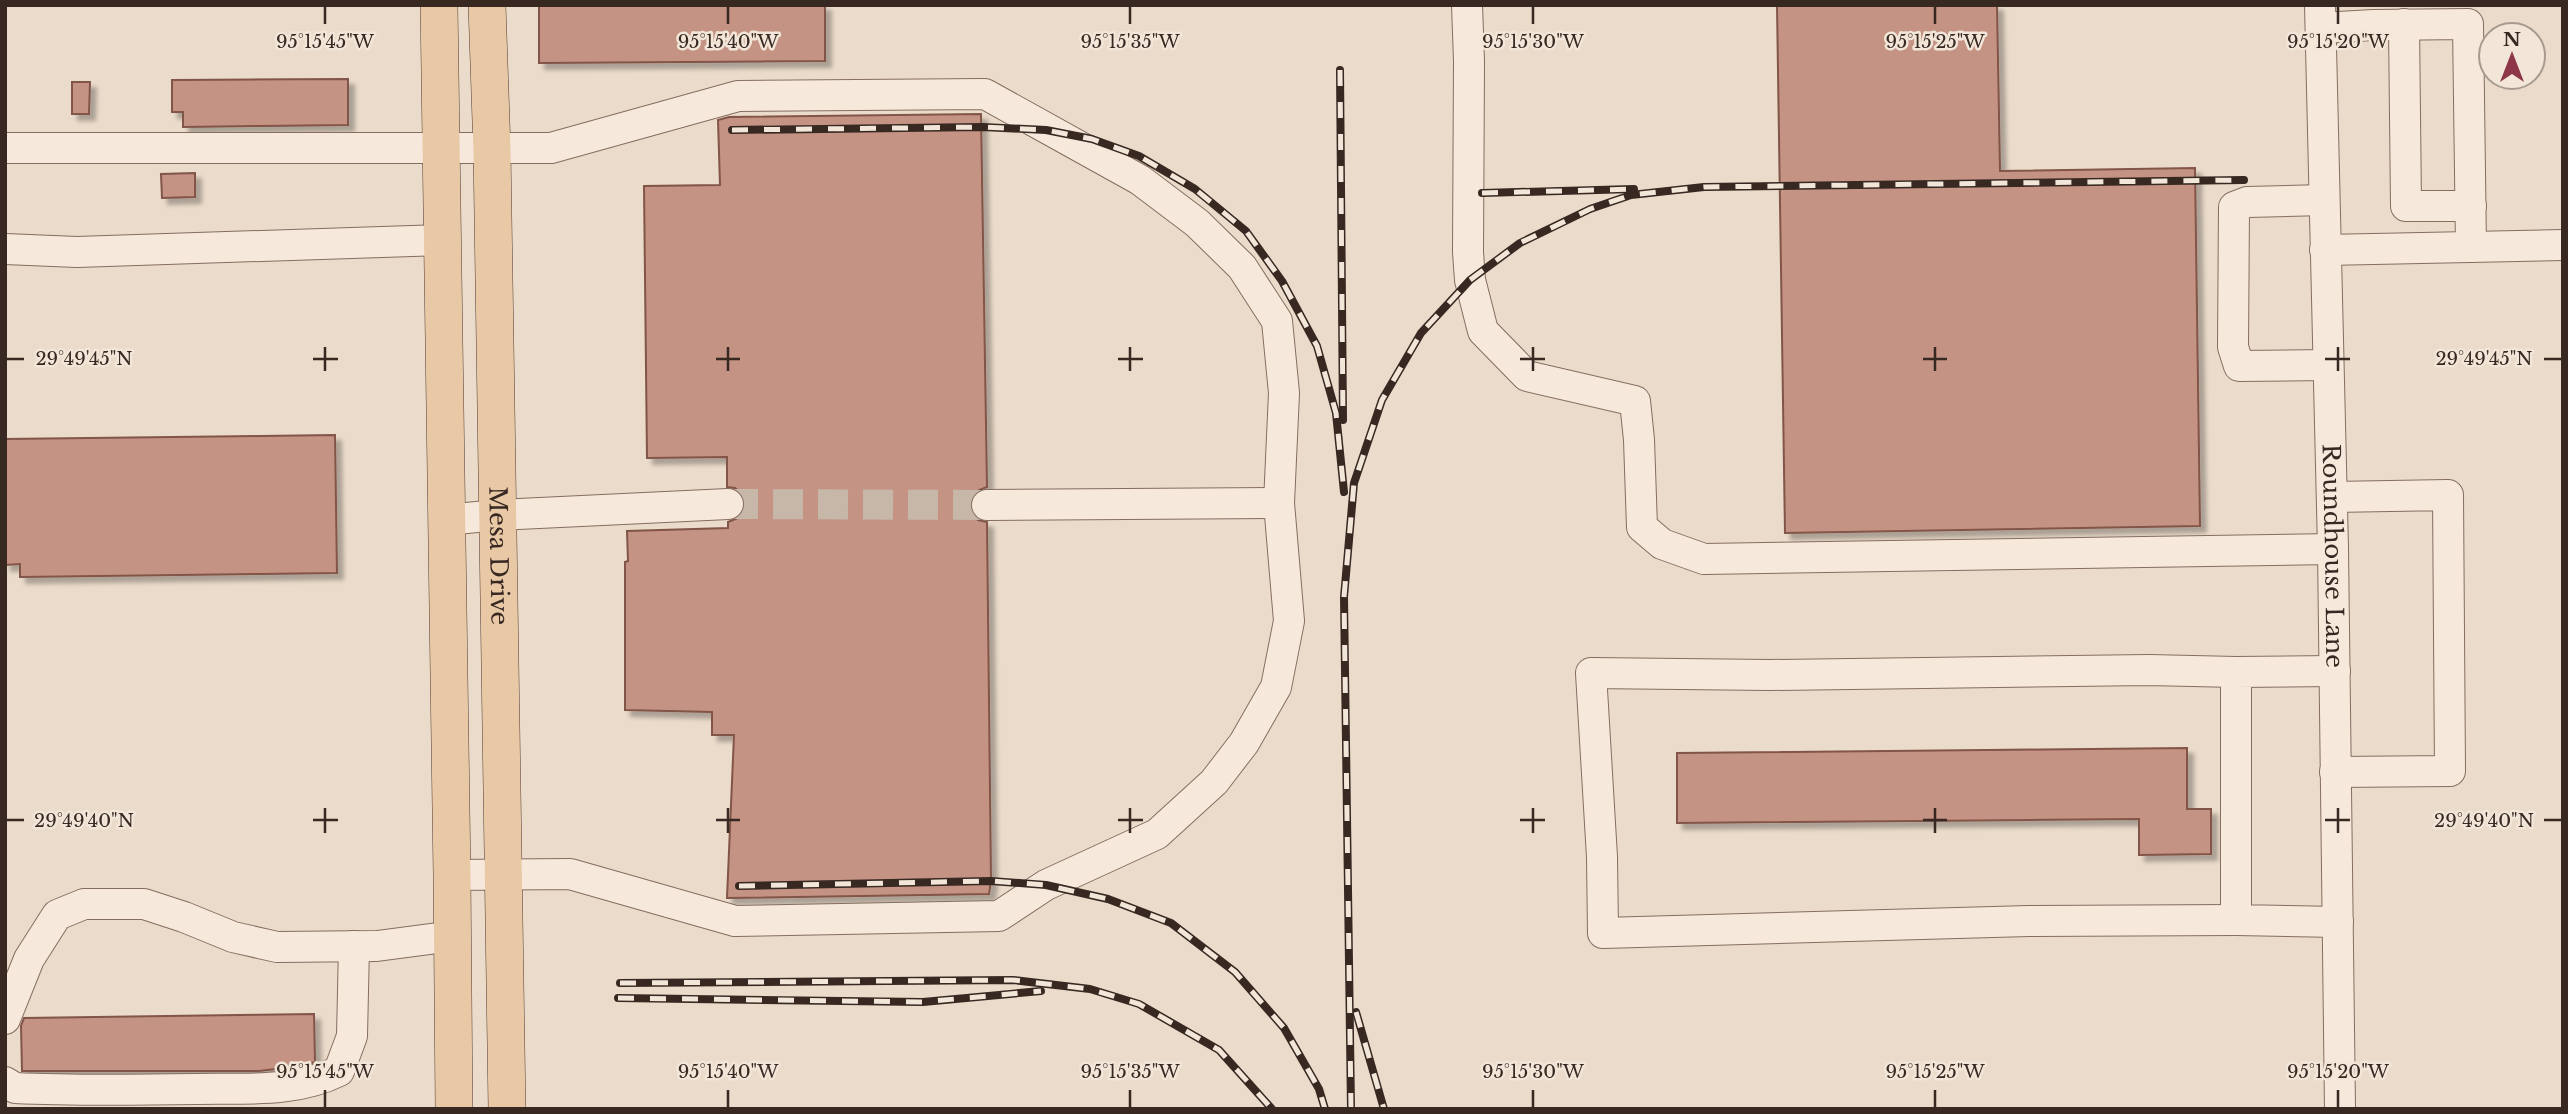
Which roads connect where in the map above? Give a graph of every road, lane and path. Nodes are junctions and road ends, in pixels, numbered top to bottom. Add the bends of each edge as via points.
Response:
1 (439, 5) edge
2 (487, 5) edge
3 (1467, 5) edge
4 (2468, 15) edge
5 (2320, 17) edge
6 (2404, 24) junction
7 (5, 148) edge
8 (442, 149) junction
9 (492, 150) junction
10 (2324, 200) junction
11 (2471, 206) junction
12 (442, 240) junction
13 (2563, 245) edge
14 (2471, 247) junction
15 (5, 249) edge
16 (2325, 250) junction
17 (2328, 365) junction
18 (2332, 497) junction
19 (1279, 503) junction
20 (728, 504) tunnel mouth
21 (987, 505) tunnel mouth
22 (497, 515) junction
23 (446, 520) junction
24 (2333, 549) junction
25 (2335, 670) junction
26 (2236, 672) junction
27 (2334, 772) junction
28 (502, 873) junction
29 (452, 875) junction
30 (2236, 920) junction
31 (2338, 922) junction
32 (453, 936) junction
33 (354, 946) junction
34 (5, 1019) edge
35 (5, 1083) edge
36 (454, 1109) edge
37 (507, 1109) edge
38 (2340, 1109) edge

1 - 8 main road, Mesa Drive
2 - 9 main road, Mesa Drive
3 - 24 street via 1468,252 1483,331 1527,376 1634,401 1642,527 1662,544 1704,559
4 - 6 street
4 - 11 street
5 - 6 street
5 - 10 street, Roundhouse Lane
6 - 11 street via 2406,206
7 - 8 street
8 - 9 street
8 - 12 main road, Mesa Drive
9 - 19 street via 551,148 738,96 985,94 1140,180 1197,223 1242,267 1277,321 1284,393
9 - 22 main road, Mesa Drive
10 - 16 street, Roundhouse Lane
10 - 17 street via 2247,202 2234,207 2233,347 2239,366
11 - 14 street
12 - 15 street via 77,253
12 - 23 main road, Mesa Drive
13 - 14 street
14 - 16 street
16 - 17 street, Roundhouse Lane
17 - 18 street, Roundhouse Lane
18 - 24 street, Roundhouse Lane
18 - 27 street via 2448,495 2450,771
19 - 21 street
19 - 28 street via 1289,621 1276,687 1244,743 1214,782 1157,834 1046,885 999,916 736,921 570,874
20 - 22 street
22 - 23 street
22 - 28 main road, Mesa Drive
23 - 29 main road, Mesa Drive
24 - 25 street, Roundhouse Lane
25 - 26 street
25 - 27 street, Roundhouse Lane
26 - 30 street
26 - 30 street via 1591,674 1603,933
27 - 31 street, Roundhouse Lane
28 - 29 street
28 - 37 main road, Mesa Drive
29 - 32 main road, Mesa Drive
30 - 31 street
31 - 38 street, Roundhouse Lane
32 - 33 street
32 - 36 main road, Mesa Drive
33 - 34 street via 277,947 233,937 144,904 84,904 57,915 29,959
33 - 35 street via 352,1036 339,1071 319,1081 266,1088 82,1091 15,1088

